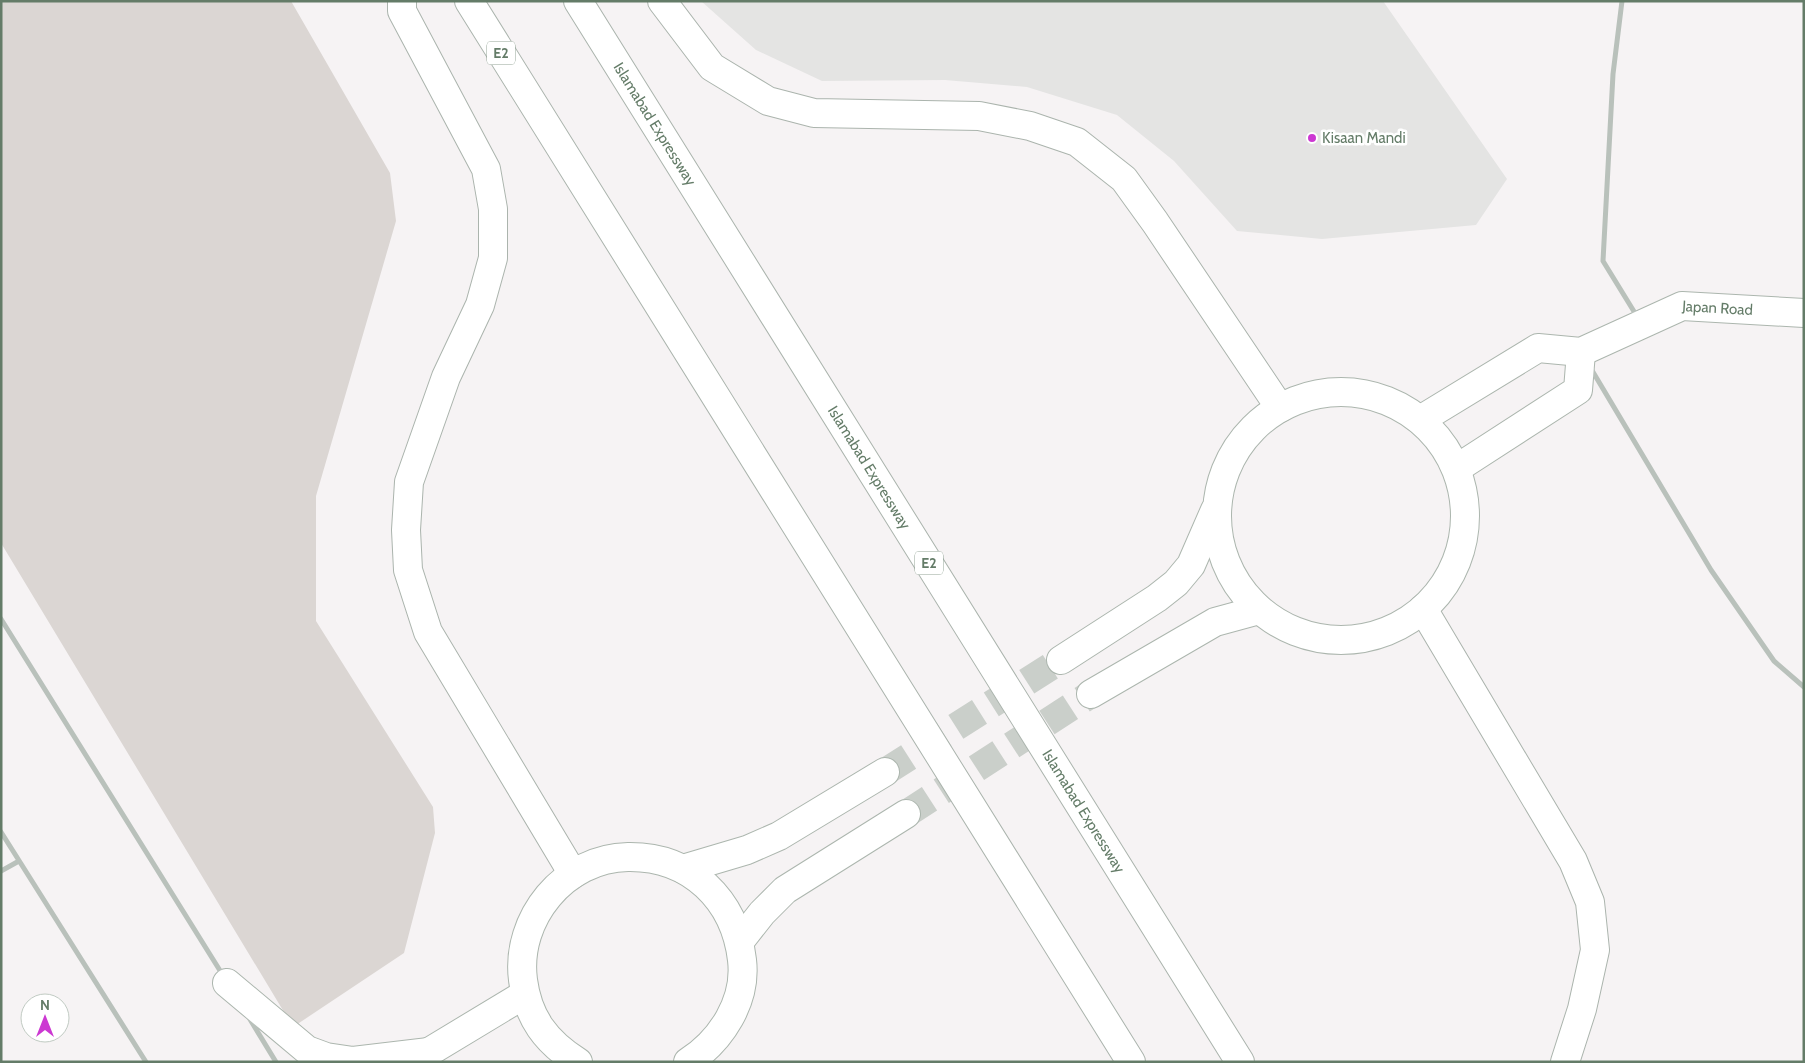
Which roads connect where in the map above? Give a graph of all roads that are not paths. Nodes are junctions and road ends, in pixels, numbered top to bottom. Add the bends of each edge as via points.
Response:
1 (402, 1) edge
2 (469, 1) edge
3 (578, 1) edge
4 (662, 1) edge
5 (1622, 1) edge
6 (1804, 314) edge
7 (1642, 325) junction
8 (1581, 352) junction
9 (1280, 408) junction
10 (1420, 420) junction
11 (1459, 467) junction
12 (1216, 506) junction
13 (1423, 609) junction
14 (1259, 610) junction
15 (1, 619) edge
16 (1061, 660) tunnel mouth
17 (1804, 687) edge
18 (1091, 694) tunnel mouth
19 (885, 772) tunnel mouth
20 (906, 814) tunnel mouth
21 (1, 832) edge
22 (19, 861) junction
23 (683, 869) junction
24 (1, 872) edge
25 (573, 874) junction
26 (740, 941) junction
27 (232, 991) joint
28 (525, 994) junction
29 (247, 1014) dead end
30 (421, 1057) edge
31 (560, 1058) edge
32 (146, 1062) edge
33 (276, 1062) edge
34 (688, 1062) edge
35 (1130, 1062) edge
36 (1240, 1062) edge
37 (1565, 1062) edge

1 - 25 main road via 402,11 486,169 493,209 493,258 480,304 446,377 409,482 408,570 428,632
2 - 35 main road, E2
3 - 36 main road, Islamabad Expressway / E2
4 - 9 main road via 712,66 768,102 814,113 979,116 1030,126 1077,142 1124,179
5 - 7 street via 1613,74 1603,262
6 - 7 main road, Japan Road via 1682,306
7 - 8 main road, Japan Road
8 - 10 main road, Japan Road via 1538,348
8 - 11 main road via 1578,390
8 - 17 street via 1711,570 1774,660
9 - 10 main road via 1314,395 1352,393 1388,402
9 - 12 main road via 1255,426 1236,449 1222,476
10 - 11 main road
11 - 13 main road via 1465,515 1461,550 1446,582
12 - 14 main road via 1217,535 1225,563 1239,589
12 - 16 main road via 1191,565 1176,583
13 - 14 main road via 1393,629 1359,639 1323,640 1289,629
13 - 37 main road via 1573,861 1590,902 1595,950 1582,1009
14 - 18 main road via 1215,622
15 - 27 street
19 - 23 main road via 779,836 746,850
20 - 26 main road via 785,890
21 - 22 street
22 - 24 street
22 - 32 street
23 - 25 main road via 656,860 627,857 599,862
23 - 26 main road via 719,898 732,918
25 - 28 main road via 551,892 535,914 525,940 522,967
26 - 34 main road via 743,966 740,991 732,1014 719,1036
27 - 30 main road via 307,1050 353,1061
28 - 30 main road
28 - 31 main road via 533,1016
29 - 33 street

